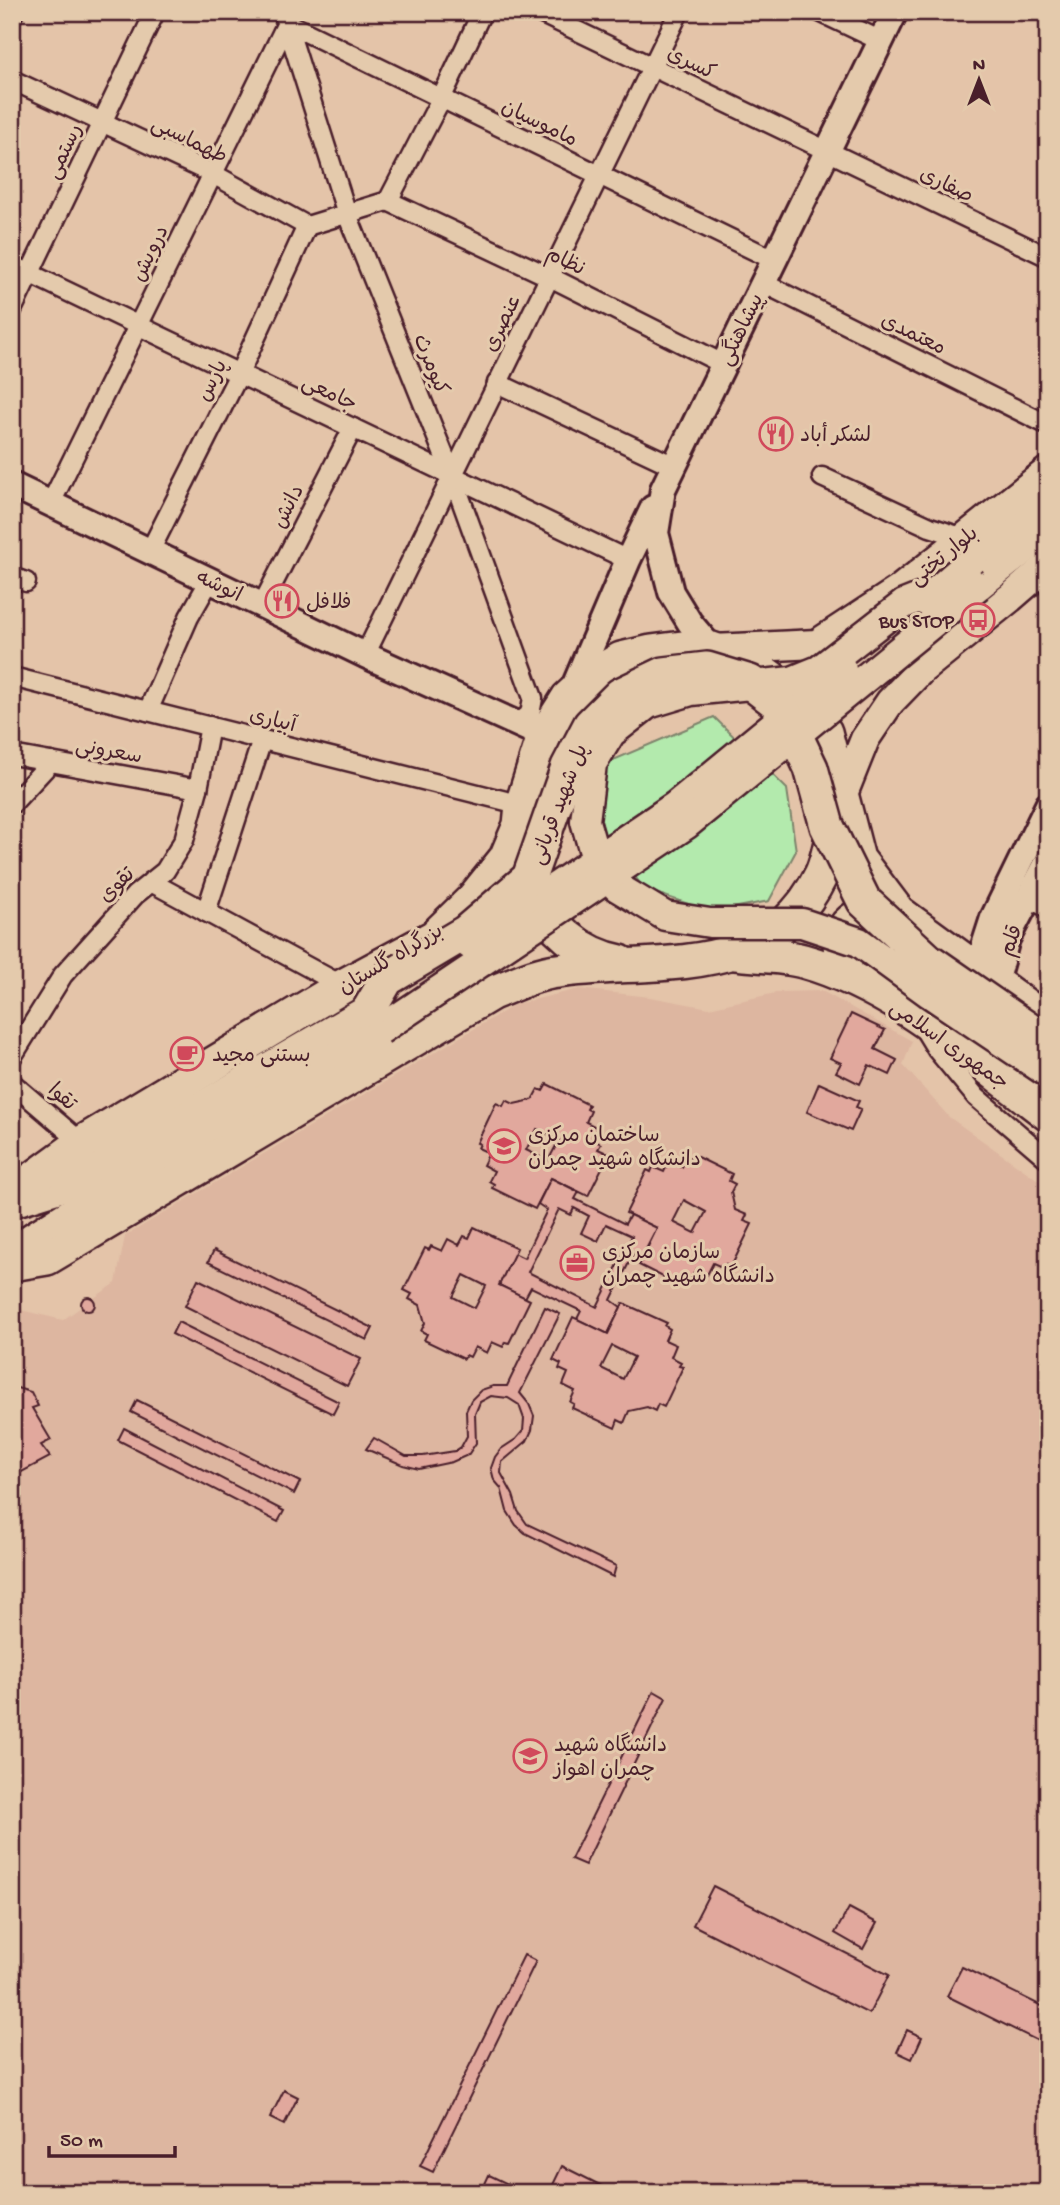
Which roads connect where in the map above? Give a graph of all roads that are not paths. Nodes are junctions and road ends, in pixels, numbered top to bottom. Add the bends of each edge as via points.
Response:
1 (155, 12) edge
2 (482, 12) edge
3 (538, 12) edge
4 (679, 12) edge
5 (820, 12) edge
6 (895, 12) edge
7 (285, 18) edge
8 (881, 41) junction
9 (652, 68) junction
10 (12, 80) edge
11 (441, 99) junction
12 (102, 122) junction
13 (827, 152) junction
14 (213, 174) junction
15 (599, 176) junction
16 (388, 201) junction
17 (347, 215) junction
18 (307, 226) junction
19 (1048, 257) edge
20 (774, 260) junction
21 (12, 265) edge
22 (30, 273) junction
23 (550, 277) junction
24 (763, 284) junction
25 (12, 310) edge
26 (138, 325) junction
27 (723, 364) junction
28 (239, 374) junction
29 (498, 383) junction
30 (1044, 423) dead end
31 (353, 428) junction
32 (674, 466) junction
33 (1048, 471) edge
34 (452, 475) junction
35 (822, 477) dead end
36 (12, 485) edge
37 (663, 489) junction
38 (1048, 498) edge
39 (51, 503) junction
40 (1048, 531) edge
41 (150, 551) junction
42 (628, 560) junction
43 (972, 561) junction
44 (1048, 565) edge
45 (210, 580) junction
46 (899, 590) junction
47 (939, 590) junction
48 (262, 605) junction
49 (948, 648) junction
50 (712, 649) junction
51 (365, 655) junction
52 (12, 677) edge
53 (568, 698) junction
54 (148, 711) junction
55 (209, 726) junction
56 (530, 730) junction
57 (262, 740) junction
58 (12, 755) edge
59 (51, 762) junction
60 (198, 789) junction
61 (841, 799) junction
62 (12, 804) edge
63 (1048, 805) edge
64 (521, 815) junction
65 (1048, 861) edge
66 (151, 882) junction
67 (1038, 903) edge
68 (206, 912) junction
69 (898, 912) junction
70 (734, 953) junction
71 (629, 964) junction
72 (849, 978) junction
73 (995, 984) junction
74 (343, 986) junction
75 (915, 1014) junction
76 (375, 1019) junction
77 (1048, 1021) edge
78 (1048, 1043) edge
79 (12, 1057) edge
80 (1048, 1073) edge
81 (12, 1083) edge
82 (1048, 1114) edge
83 (82, 1143) junction
84 (1048, 1159) edge
85 (12, 1194) edge
86 (12, 1203) edge
87 (12, 1258) edge
88 (12, 1264) edge

1 - 12 street, رستمی
2 - 11 street
3 - 9 street, کسری
4 - 9 street, عنصری
5 - 8 street
6 - 8 street, پیشاهنگی
7 - 11 street, ماموسیان
7 - 14 street, درویش
7 - 17 street, کیومرث
8 - 13 street, پیشاهنگی
9 - 13 street, کسری
9 - 15 street, عنصری
10 - 12 street, طهماسبی
11 - 15 street, ماموسیان
11 - 16 street
12 - 14 street, طهماسبی
12 - 22 street, رستمی
13 - 19 street, صفاری
13 - 20 street, پیشاهنگی
14 - 18 street, طهماسبی
14 - 26 street, درویش
15 - 20 street, ماموسیان
15 - 23 street, عنصری
16 - 17 street
16 - 23 street, نظام
17 - 18 street
17 - 34 street, کیومرث
18 - 28 street, پارس
20 - 24 street, پیشاهنگی
21 - 22 street, جامعی
22 - 25 street, رستمی
22 - 26 street, جامعی
23 - 27 street, نظام
23 - 29 street, عنصری
24 - 27 street, پیشاهنگی
24 - 30 street, معتمدی
26 - 28 street, جامعی
26 - 39 street, درویش
27 - 32 street, پیشاهنگی
28 - 31 street, جامعی
28 - 41 street, پارس
29 - 32 street
29 - 34 street, عنصری
31 - 34 street, جامعی
31 - 48 street, دانش
32 - 37 street, پیشاهنگی
33 - 43 main road, بلوار تختی
34 - 42 street, جامعی
34 - 51 street, عنصری
34 - 56 street, کیومرث via 533,698
35 - 43 street via 930,527
36 - 39 street, انوشه
37 - 42 street
37 - 50 street, پیشاهنگی via 656,533 671,592
38 - 43 main road
39 - 41 street, انوشه
40 - 43 main road
41 - 45 street, انوشه
42 - 53 street
43 - 46 main road, بلوار تختی
43 - 47 main road, پل شهید قربانی, bridge
43 - 76 main road, bridge via 687,824
44 - 49 main road
45 - 48 street, انوشه
45 - 54 street
46 - 49 main road via 887,615 888,632 898,647 923,657
46 - 50 main road, بلوار تختی via 817,644
47 - 76 main road, پل شهید قربانی, bridge via 675,806 468,946
47 - 80 main road, پل شهید قربانی, bridge via 904,604 819,670 792,681 691,691 648,704 611,733 592,764 586,821 593,849 617,887 665,916 710,923 802,923 859,942
48 - 51 street, انوشه
49 - 61 main road via 890,702 865,739
50 - 53 highway, بزرگراه گلستان via 682,648 621,659
50 - 61 highway via 756,667 795,695 825,732
51 - 56 street, انوشه
52 - 54 street, آبیاری
53 - 56 highway, بزرگراه گلستان
54 - 55 street, آبیاری
55 - 57 street, آبیاری
55 - 60 street, تقوی
56 - 64 highway, بزرگراه گلستان
57 - 64 street, آبیاری
57 - 68 street
58 - 59 street, سعرونی
59 - 60 street, سعرونی
59 - 62 street
60 - 66 street, تقوی via 184,841 165,871
61 - 69 highway via 858,859
61 - 70 highway via 822,873 803,906 775,933
63 - 73 street via 984,946
64 - 71 highway via 524,874 547,918 584,948
64 - 74 highway, بزرگراه گلستان via 506,858 434,937
65 - 67 street, قلم
66 - 68 street
66 - 79 street, تقوی via 63,975
67 - 73 street, قلم via 1007,939
68 - 74 street
69 - 72 highway via 859,915 846,924 842,960
69 - 73 highway
70 - 71 highway
70 - 72 highway, جمهوری اسلامی via 800,960
71 - 88 highway via 554,971 492,993 47,1258
72 - 75 highway, جمهوری اسلامی
73 - 77 highway
74 - 83 highway, بزرگراه گلستان
75 - 82 highway, جمهوری اسلامی
75 - 84 street via 937,1050 976,1097
76 - 78 highway, پل شهید قربانی, bridge via 387,979 466,932 529,878 568,767 590,725 620,695 664,674 707,669 750,682 782,707 811,768 827,826 864,901 928,960
76 - 86 main road via 60,1188
76 - 87 main road via 32,1237
81 - 83 street, تقوا
83 - 85 highway, بزرگراه گلستان

